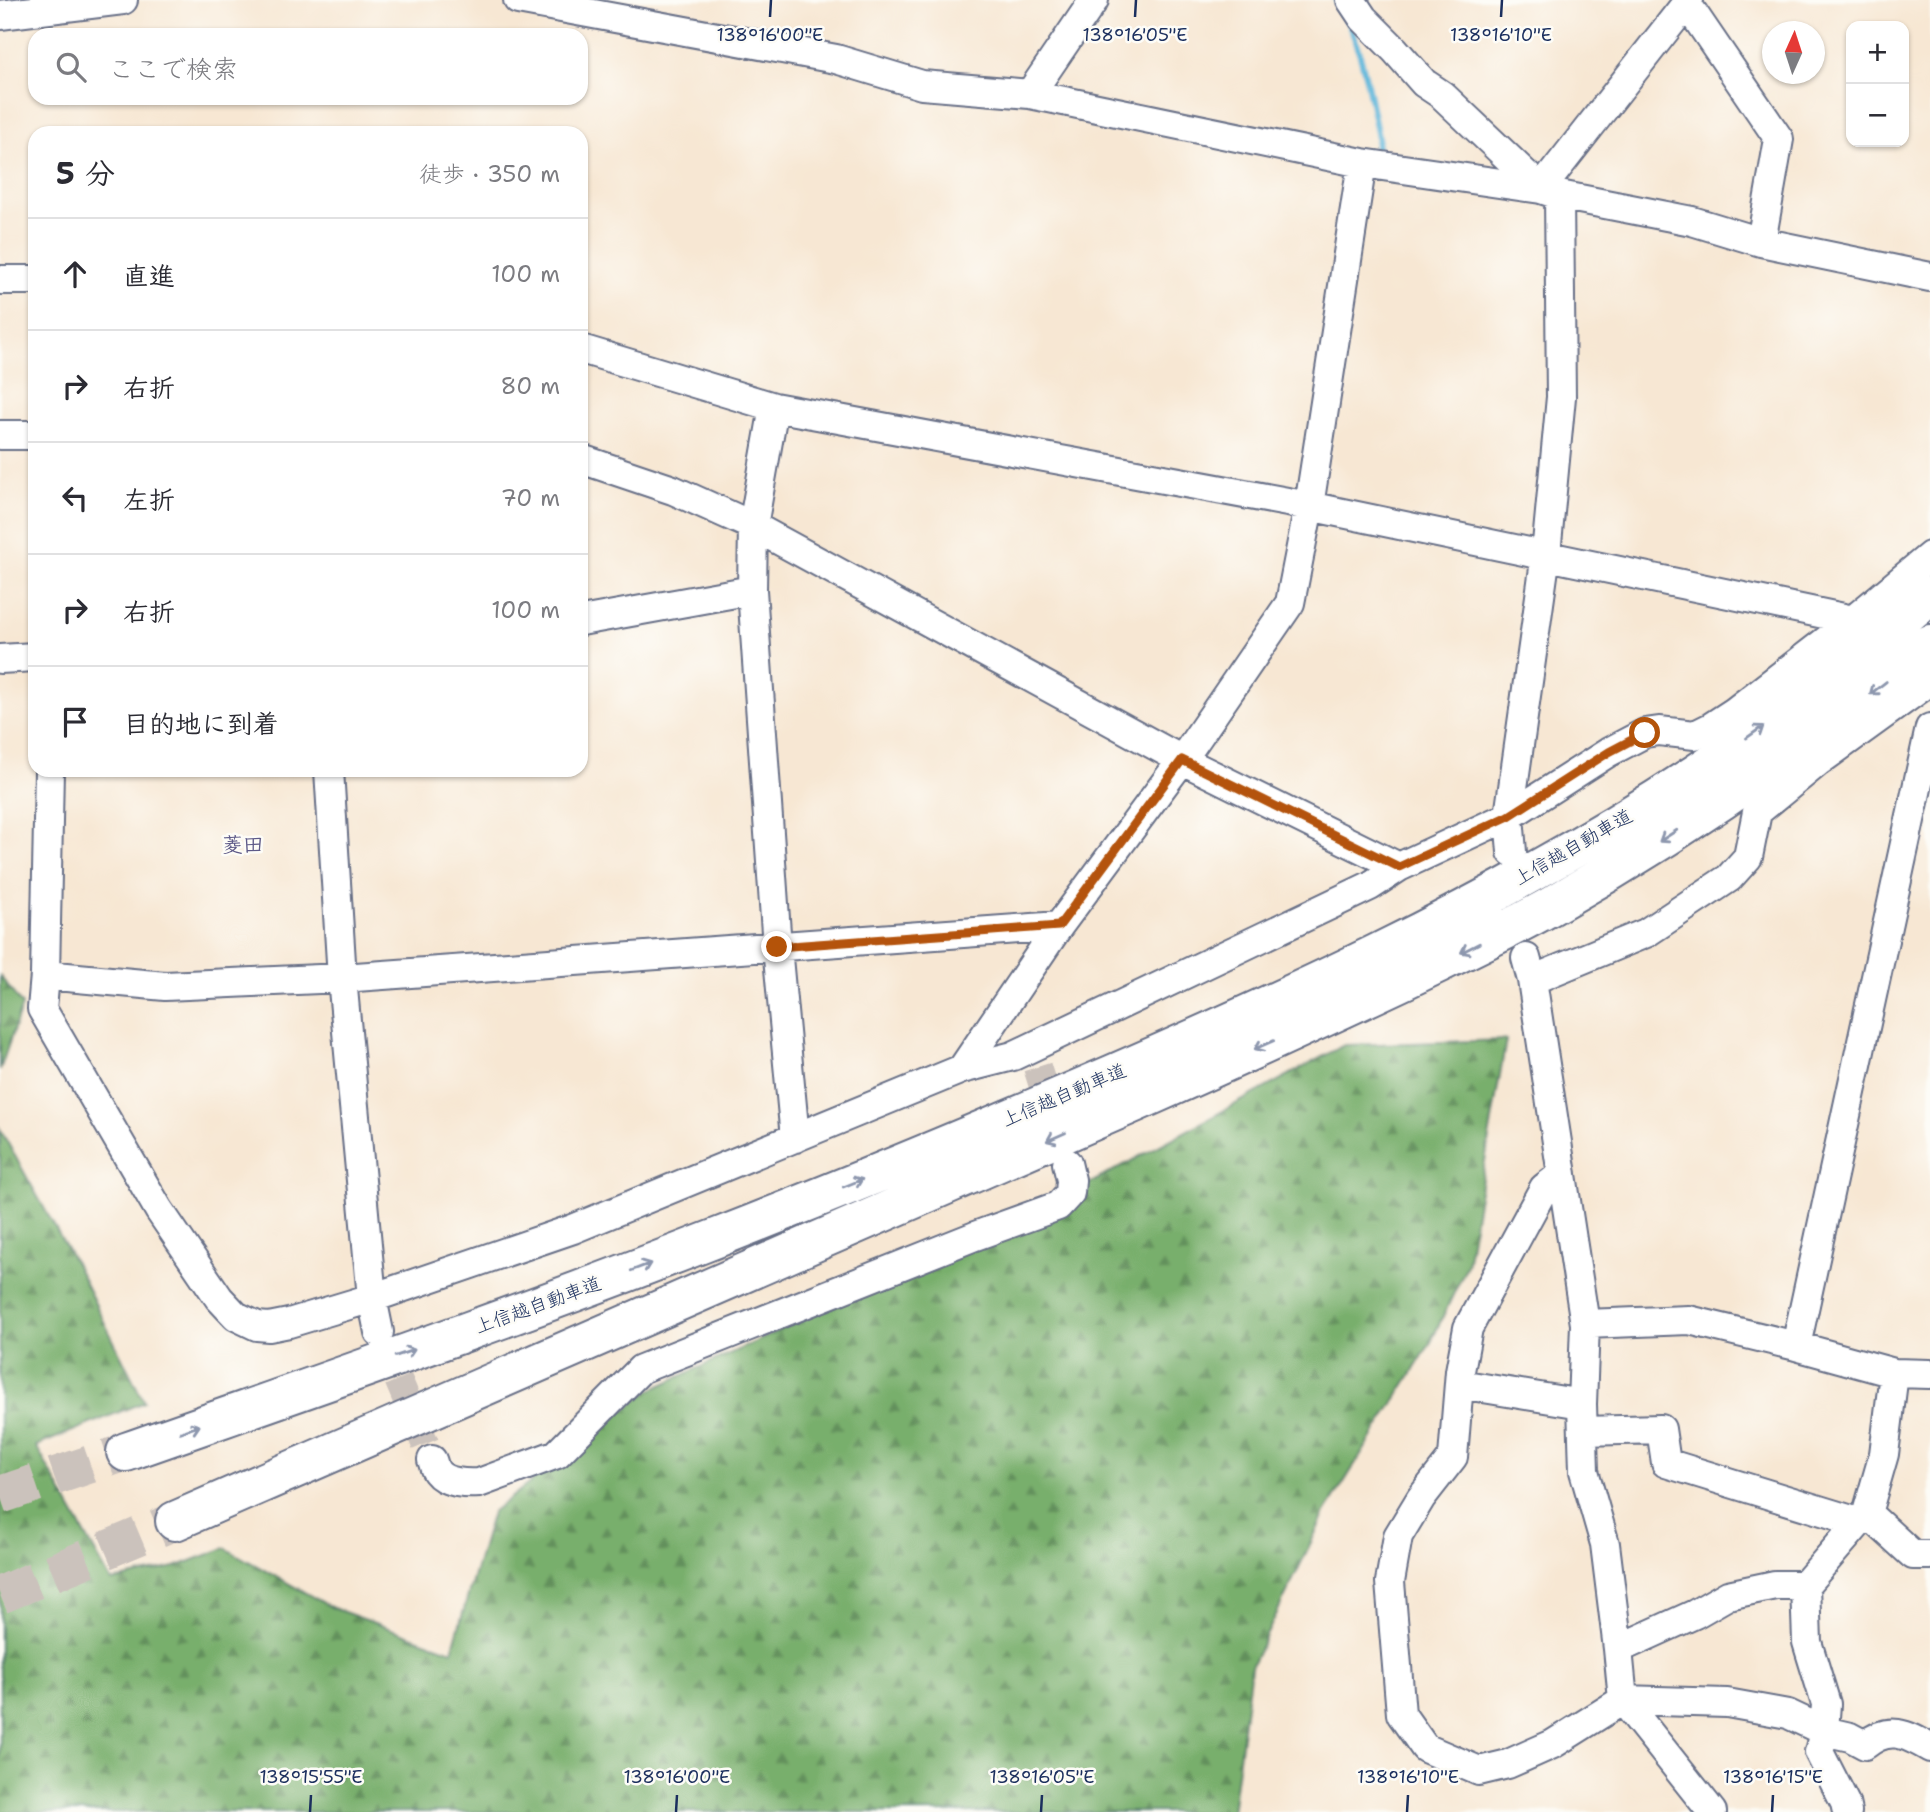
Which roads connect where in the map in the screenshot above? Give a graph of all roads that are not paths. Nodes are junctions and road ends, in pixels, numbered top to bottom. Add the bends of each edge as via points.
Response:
1 (123, 0) edge
2 (518, 0) edge
3 (1094, 0) edge
4 (1351, 0) edge
5 (1688, 2) edge
6 (0, 15) edge
7 (1030, 94) junction
8 (1362, 163) junction
9 (1550, 192) junction
10 (1761, 242) junction
11 (1930, 277) edge
12 (0, 280) edge
13 (28, 280) edge
14 (588, 351) edge
15 (774, 407) junction
16 (0, 435) edge
17 (28, 435) edge
18 (588, 461) edge
19 (1309, 506) junction
20 (753, 526) junction
21 (1546, 554) junction
22 (1930, 556) edge
23 (752, 590) junction
24 (1930, 596) edge
25 (588, 620) edge
26 (1853, 620) junction
27 (1930, 644) edge
28 (28, 657) edge
29 (0, 659) edge
30 (1930, 681) edge
31 (1930, 728) edge
32 (1182, 760) junction
33 (49, 777) edge
34 (329, 777) edge
35 (1509, 816) junction
36 (1512, 852) dead end
37 (1399, 867) junction
38 (1059, 926) junction
39 (777, 947) junction
40 (45, 975) junction
41 (342, 978) junction
42 (962, 1069) junction
43 (795, 1138) junction
44 (1067, 1163) dead end
45 (1562, 1174) junction
46 (372, 1298) junction
47 (1585, 1324) junction
48 (379, 1332) tunnel mouth
49 (1796, 1346) junction
50 (1894, 1373) junction
51 (1930, 1374) edge
52 (1459, 1384) junction
53 (1582, 1418) junction
54 (126, 1452) tunnel mouth
55 (432, 1460) tunnel mouth
56 (1863, 1518) junction
57 (174, 1521) tunnel mouth
58 (1930, 1556) edge
59 (1805, 1585) junction
60 (1618, 1649) junction
61 (1623, 1700) junction
62 (1824, 1731) junction
63 (1930, 1748) edge
64 (1712, 1812) edge
65 (1847, 1812) edge

1 - 6 street
2 - 7 street via 836,59 922,85
3 - 7 street
4 - 9 street via 1424,83
5 - 9 street
5 - 10 street via 1779,139
7 - 8 street
8 - 9 street
8 - 19 street
9 - 10 street via 1692,221
9 - 21 street via 1561,397
10 - 11 street
12 - 13 street
14 - 15 street
15 - 19 street
15 - 20 street
16 - 17 street
18 - 20 street via 673,490
19 - 21 street
19 - 32 street via 1290,603
20 - 23 street
20 - 32 street
21 - 26 street
21 - 35 street
22 - 26 street
23 - 25 street
23 - 39 street
54 -> 24 highway, 上信越自動車道 via 700,1245 947,1145 1295,993 1434,925 1620,821 1699,771 1860,654
26 - 35 street via 1711,727 1695,735 1645,733
27 -> 57 highway, 上信越自動車道 via 1879,687 1725,799 1549,907 1443,961 1310,1025
28 - 29 street
30 - 45 street via 1756,812 1748,857 1729,878 1646,933 1529,969
31 - 49 street
32 - 37 street
32 - 38 street
33 - 40 street
34 - 41 street
35 - 36 street
35 - 37 street
37 - 42 street via 1034,1058 1013,1056
38 - 39 street
38 - 42 street
39 - 41 street
39 - 43 street
40 - 41 street via 165,986
40 - 46 street via 42,1009 159,1210 236,1316 257,1326 277,1326
41 - 46 street
42 - 43 street
43 - 46 street via 573,1228
44 - 55 street via 1070,1193 1058,1206 641,1368 557,1454 466,1484 438,1474
45 - 47 street
45 - 52 street via 1544,1188 1468,1328
46 - 48 street
47 - 49 street via 1689,1320
47 - 53 street
49 - 50 street
50 - 51 street
50 - 56 street via 1884,1454
52 - 53 street
52 - 61 street via 1453,1457 1398,1536 1390,1583 1401,1714 1425,1748 1479,1771 1553,1744
53 - 56 street via 1661,1429 1665,1463
53 - 60 street via 1584,1471 1605,1544
56 - 58 street via 1913,1555
56 - 59 street
59 - 60 street via 1775,1585 1728,1595
59 - 62 street via 1807,1642 1826,1704
60 - 61 street
61 - 62 street via 1727,1703 1788,1714
61 - 64 street
62 - 63 street via 1865,1745 1877,1735 1906,1734
62 - 65 street via 1819,1752

